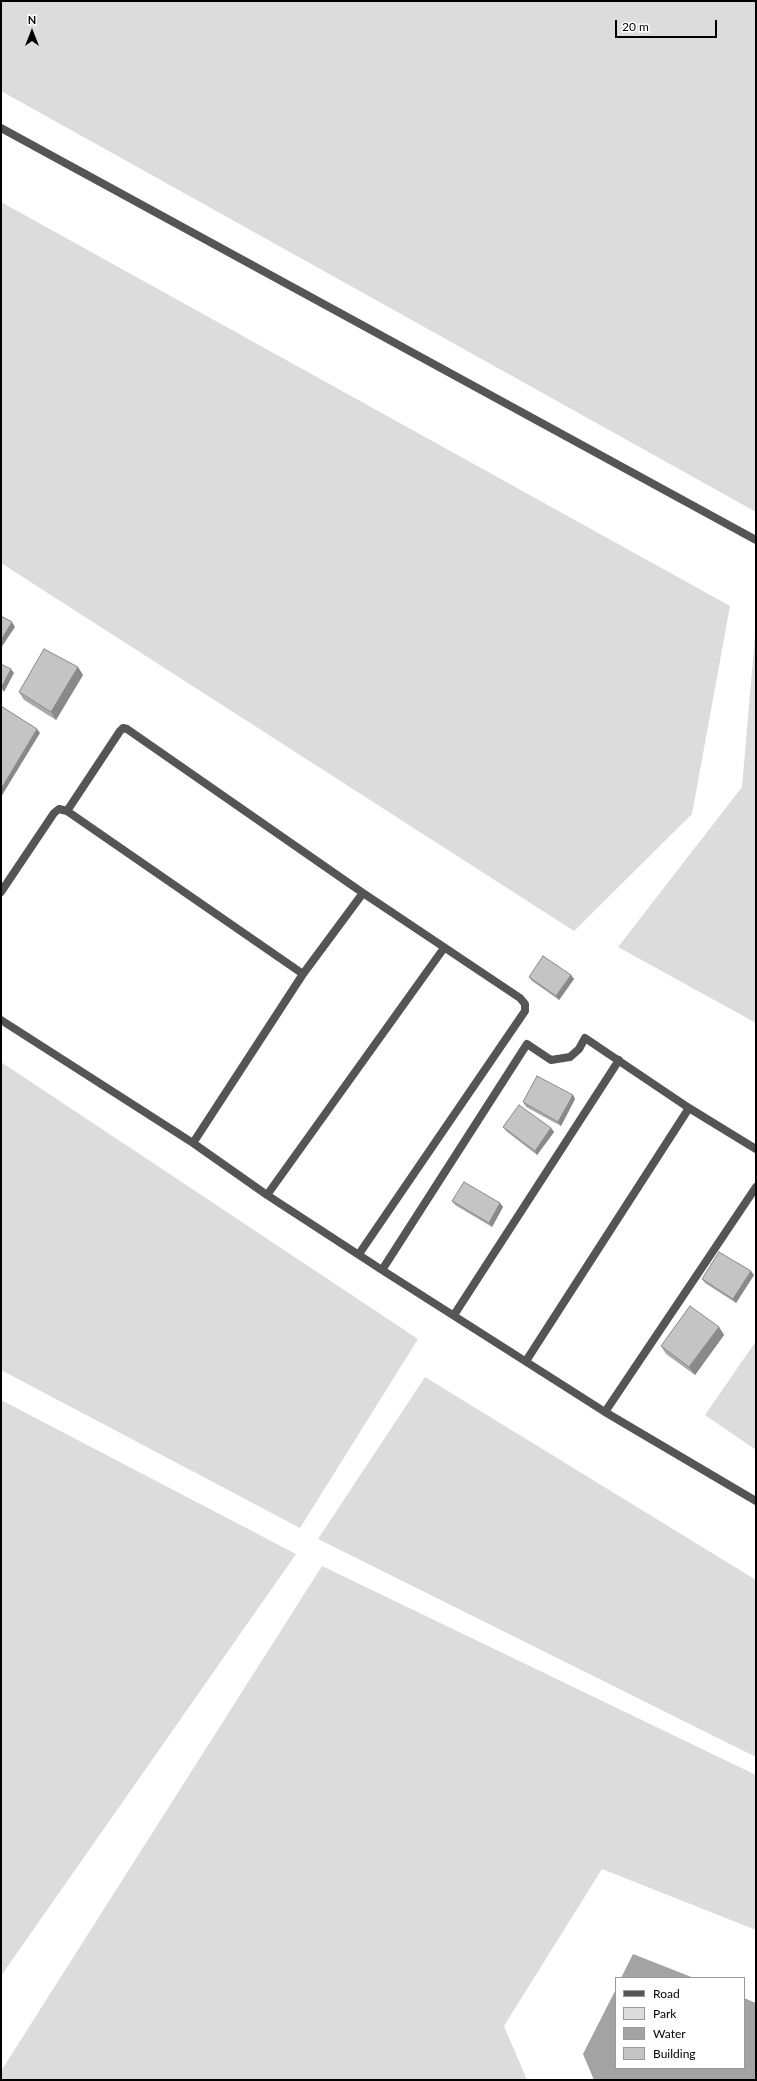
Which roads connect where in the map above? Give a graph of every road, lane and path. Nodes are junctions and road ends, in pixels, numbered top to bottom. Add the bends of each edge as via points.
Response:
1 (1, 128) edge
2 (756, 540) edge
3 (67, 811) junction
4 (1, 892) edge
5 (363, 893) junction
6 (444, 948) junction
7 (303, 974) junction
8 (1, 1020) edge
9 (619, 1060) junction
10 (689, 1108) junction
11 (193, 1143) junction
12 (756, 1149) edge
13 (756, 1187) edge
14 (267, 1195) junction
15 (359, 1254) junction
16 (382, 1270) junction
17 (454, 1316) junction
18 (526, 1361) junction
19 (605, 1412) junction
20 (756, 1501) edge

1 - 2 street
3 - 4 street via 59,809 54,813
3 - 5 street via 123,728
3 - 7 street
5 - 6 street
5 - 7 street
6 - 14 street
6 - 15 street via 520,998 525,1011
7 - 11 street
8 - 11 street
9 - 10 street
9 - 16 street via 585,1038 579,1050 570,1057 551,1060 527,1044
9 - 17 street
10 - 12 street
10 - 18 street
11 - 14 street
13 - 19 street
14 - 15 street
15 - 16 street
16 - 17 street
17 - 18 street
18 - 19 street
19 - 20 street

